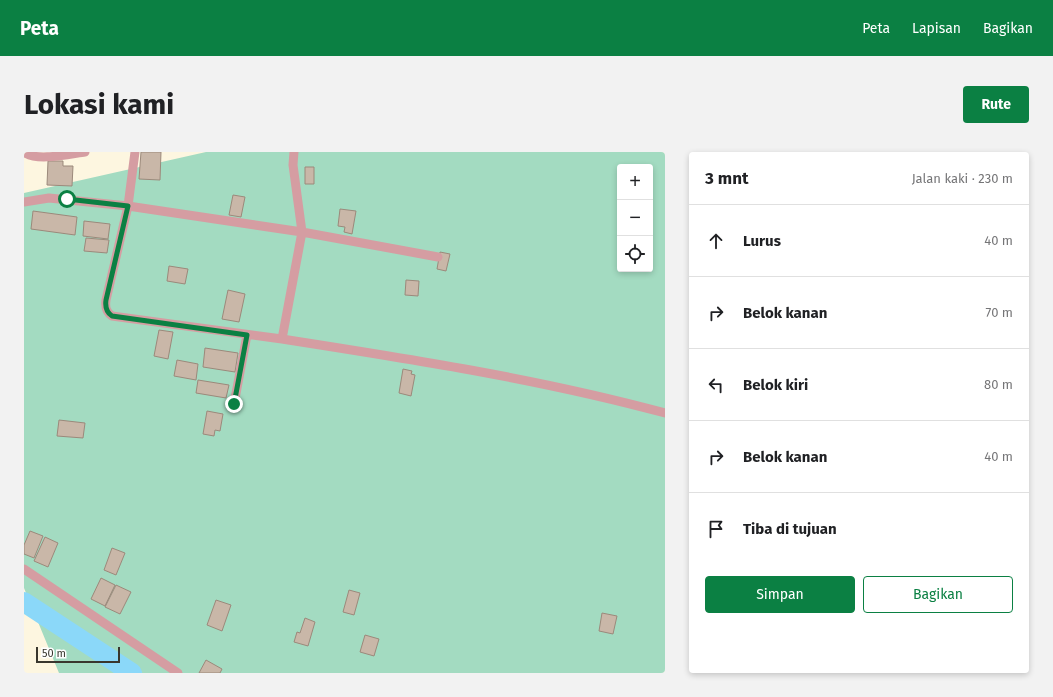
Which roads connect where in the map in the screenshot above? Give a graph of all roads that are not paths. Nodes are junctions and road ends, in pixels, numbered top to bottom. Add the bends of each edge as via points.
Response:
1 (24, 152) edge
2 (85, 152) edge
3 (135, 152) edge
4 (294, 152) edge
5 (24, 202) edge
6 (128, 206) junction
7 (302, 232) junction
8 (438, 257) dead end
9 (247, 335) junction
10 (282, 339) junction
11 (234, 404) dead end
12 (665, 413) edge
13 (24, 569) edge
14 (178, 673) edge

1 - 2 street via 40,157
3 - 6 street
4 - 7 street via 293,165
5 - 6 street via 55,199
6 - 7 street
6 - 9 street via 106,300 108,313 112,316
7 - 8 street
7 - 10 street
9 - 10 street
9 - 11 street
10 - 12 street via 402,357
13 - 14 street

